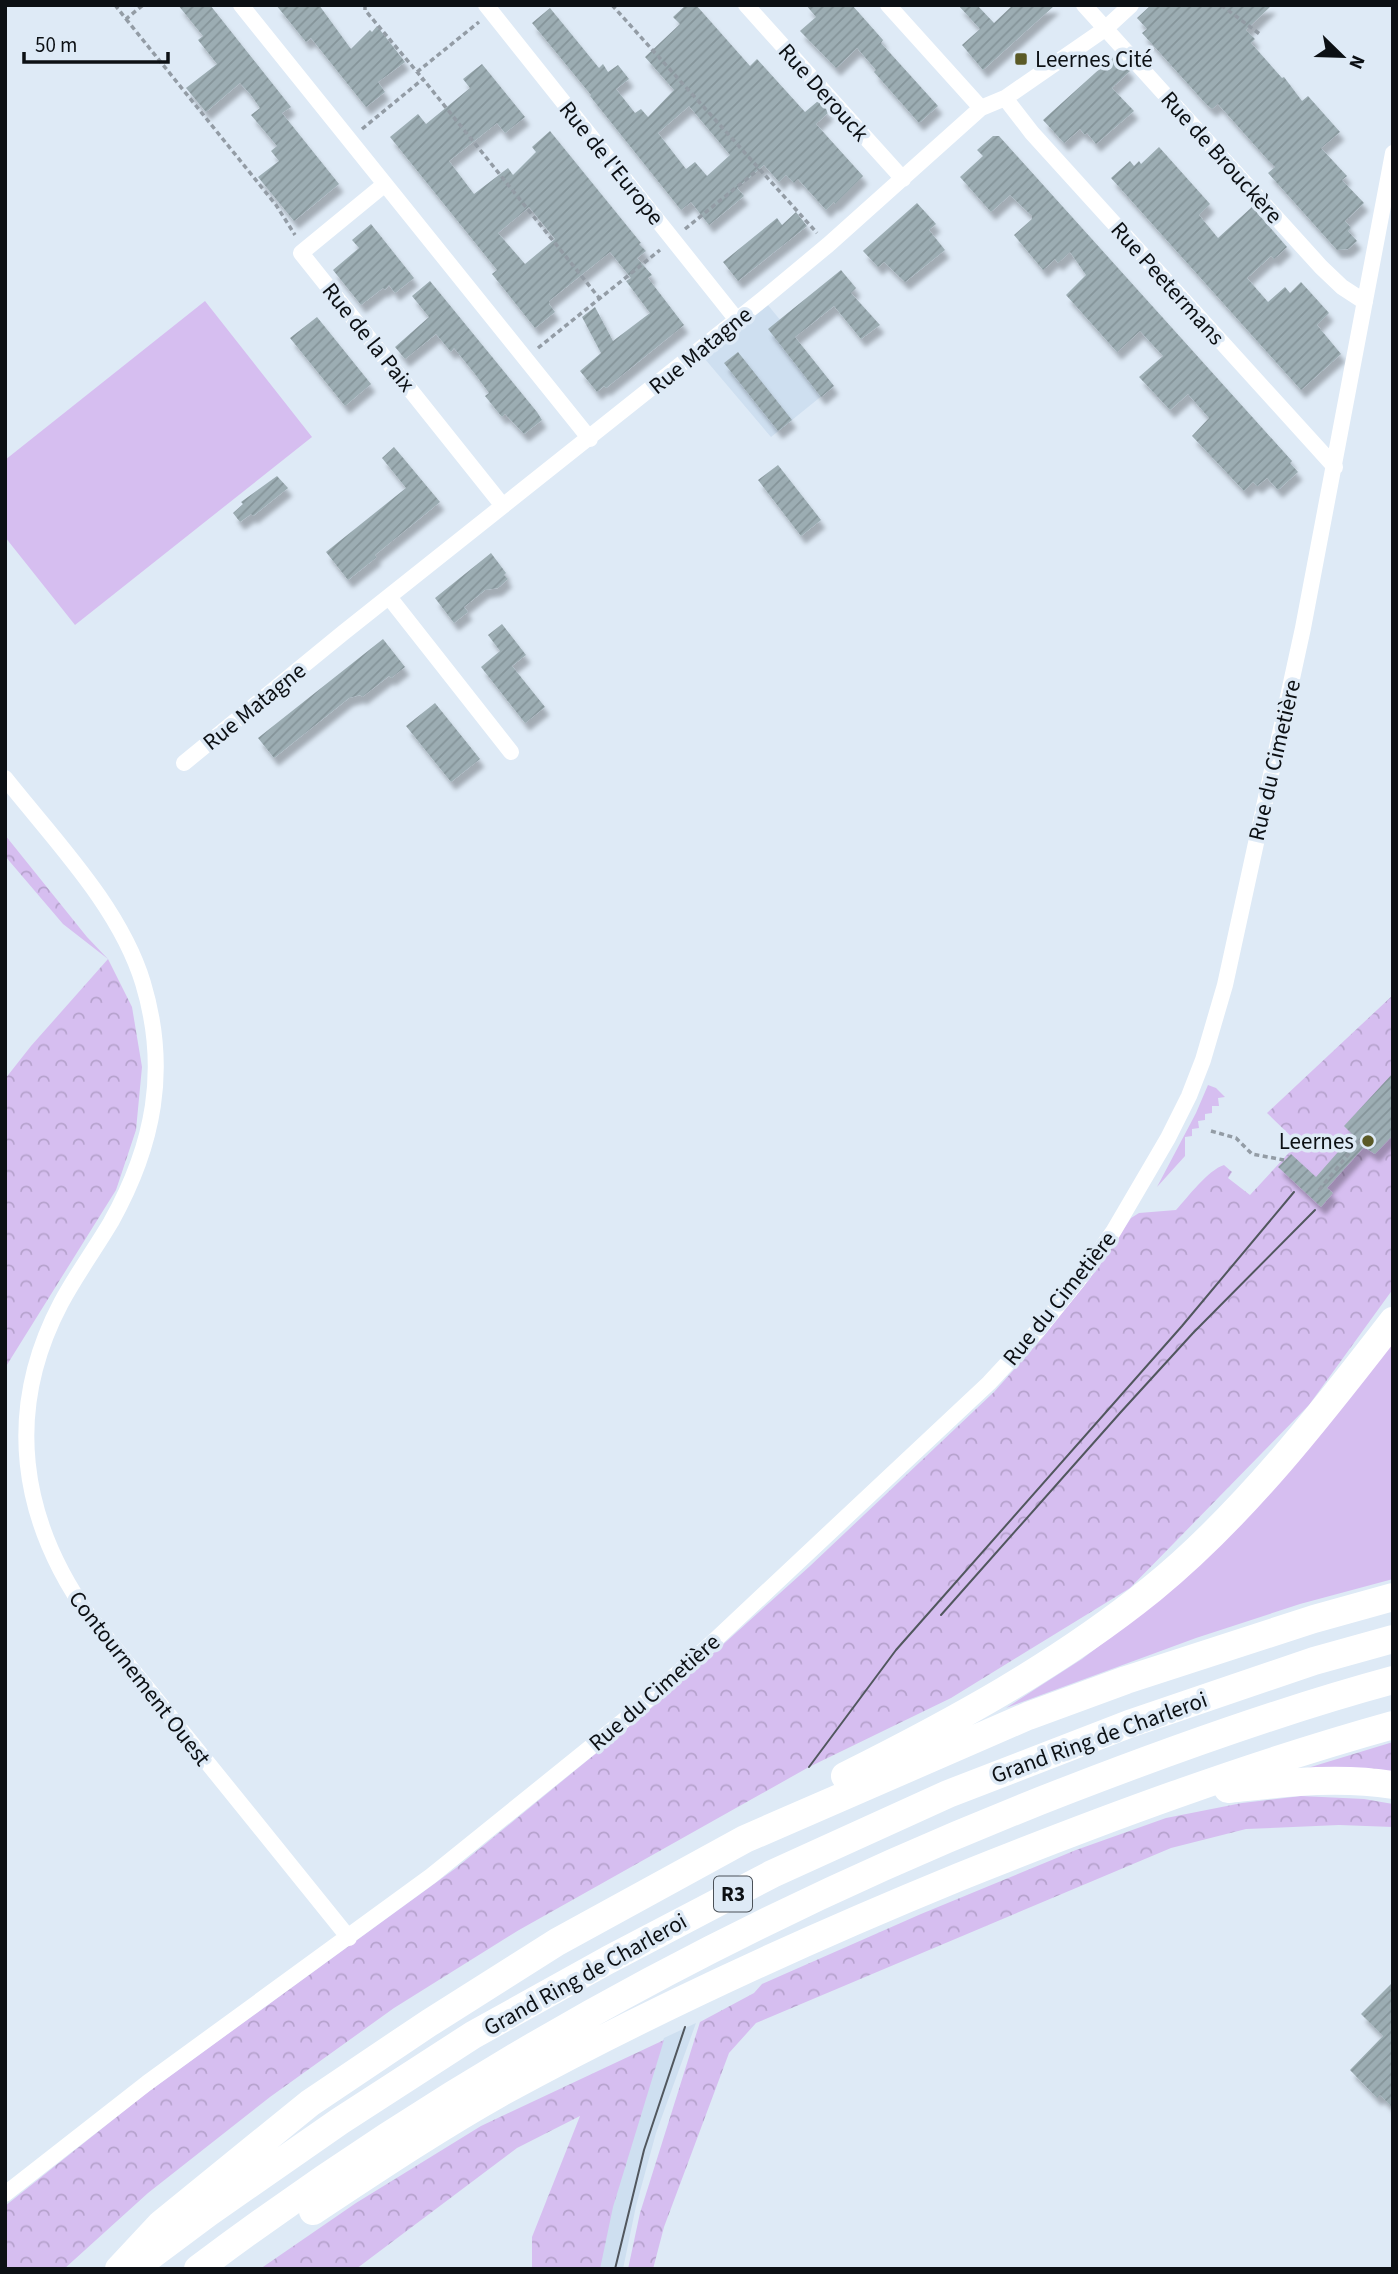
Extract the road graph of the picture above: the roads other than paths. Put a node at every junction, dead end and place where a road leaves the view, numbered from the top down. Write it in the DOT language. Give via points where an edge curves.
graph roads {
  1 [pos="241,5"];
  2 [pos="746,5"];
  3 [pos="888,5"];
  4 [pos="1084,5"];
  5 [pos="1131,5"];
  6 [pos="489,8"];
  7 [pos="1105,29"];
  8 [pos="1005,98"];
  9 [pos="981,108"];
  10 [pos="1393,153"];
  11 [pos="903,179"];
  12 [pos="385,184"];
  13 [pos="1365,302"];
  14 [pos="737,320"];
  15 [pos="590,439"];
  16 [pos="1335,467"];
  17 [pos="503,506"];
  18 [pos="389,597"];
  19 [pos="511,751"];
  20 [pos="184,763"];
  21 [pos="5,778"];
  22 [pos="1393,1321"];
  23 [pos="1393,1598"];
  24 [pos="1393,1639"];
  25 [pos="1393,1680"];
  26 [pos="1393,1725"];
  27 [pos="1393,1785"];
  28 [pos="1180,1794"];
  29 [pos="745,1839"];
  30 [pos="349,1938"];
  31 [pos="5,2194"];
  32 [pos="230,2244"];
  33 [pos="119,2269"];
  34 [pos="133,2269"];
  35 [pos="198,2269"];
  1 -- 12 [label="street"];
  2 -- 11 [label="street, Rue Derouck"];
  3 -- 9 [label="street"];
  4 -- 7 [label="street, Rue de Brouckère"];
  5 -- 7 [label="street, Rue Matagne"];
  6 -- 14 [label="street, Rue de l'Europe"];
  7 -- 8 [label="street, Rue Matagne"];
  7 -- 13 [label="street, Rue de Brouckère" via="1321,267"];
  8 -- 9 [label="street, Rue Matagne"];
  8 -- 16 [label="street, Rue Peetermans"];
  9 -- 11 [label="street, Rue Matagne"];
  10 -- 13 [label="street, Rue du Cimetière"];
  11 -- 14 [label="street, Rue Matagne"];
  12 -- 15 [label="street"];
  12 -- 17 [label="street, Rue de la Paix" via="301,253"];
  13 -- 16 [label="street, Rue du Cimetière"];
  14 -- 15 [label="street, Rue Matagne"];
  15 -- 17 [label="street, Rue Matagne"];
  16 -- 30 [label="street, Rue du Cimetière" via="1214,1027 1189,1096 1112,1232 1039,1329 989,1383 745,1612 628,1717"];
  17 -- 18 [label="street, Rue Matagne"];
  18 -- 19 [label="street"];
  18 -- 20 [label="street, Rue Matagne"];
  21 -- 30 [label="street, Contournement Ouest" via="114,918 143,984 155,1057 155,1089 144,1149 131,1184 61,1304 33,1380 27,1455 38,1521 68,1588"];
  22 -- 29 [label="highway" via="1265,1478 1153,1588 995,1698 789,1804"];
  23 -- 29 [label="highway" via="1302,1623 1028,1716"];
  24 -- 34 [label="highway, Grand Ring de Charleroi / R3" via="1129,1724 948,1794 772,1874 473,2035 340,2121"];
  25 -- 32 [label="highway, Grand Ring de Charleroi / R3" via="1332,1696 1137,1763 969,1829 795,1908 628,1992 493,2069"];
  26 -- 28 [label="highway"];
  27 -- 28 [label="highway" via="1360,1780 1296,1781"];
  28 -- 32 [label="highway" via="879,1910 722,1982 499,2094 285,2229"];
  29 -- 33 [label="highway" via="557,1942 310,2103 160,2224"];
  30 -- 31 [label="street, Rue du Cimetière" via="147,2083"];
  32 -- 35 [label="highway, Grand Ring de Charleroi / R3"];
}
